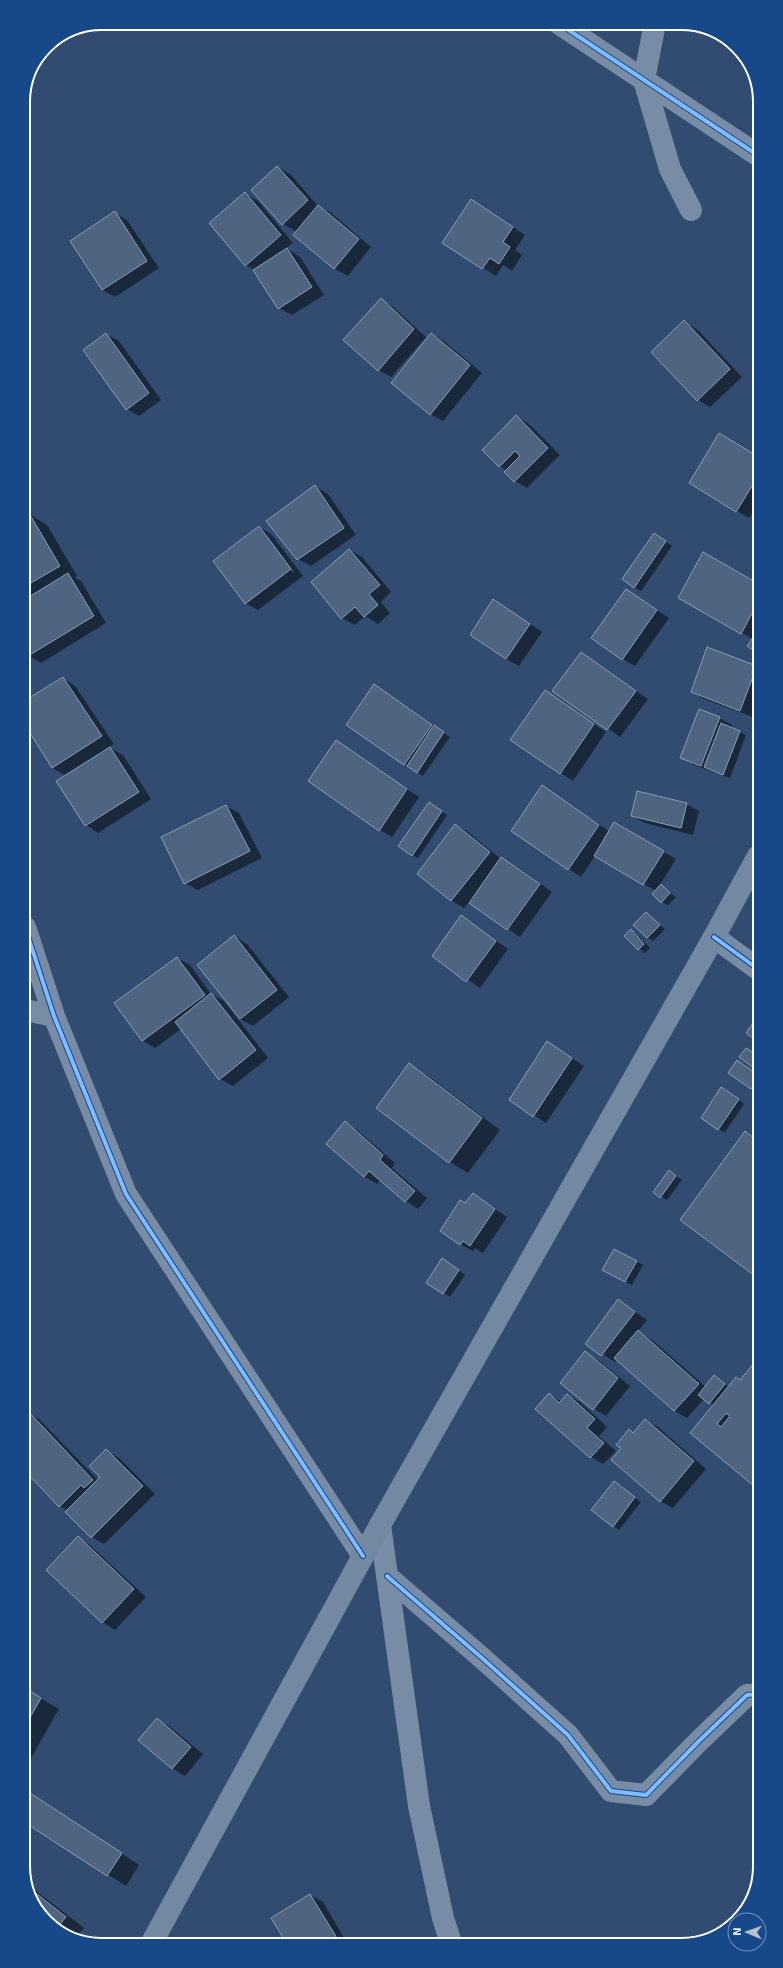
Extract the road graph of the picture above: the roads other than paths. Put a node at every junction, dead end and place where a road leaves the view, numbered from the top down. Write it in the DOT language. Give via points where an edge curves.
graph roads {
  1 [pos="569,30"];
  2 [pos="654,30"];
  3 [pos="644,80"];
  4 [pos="753,152"];
  5 [pos="691,210"];
  6 [pos="753,865"];
  7 [pos="714,937"];
  8 [pos="30,942"];
  9 [pos="753,965"];
  10 [pos="30,1011"];
  11 [pos="54,1016"];
  12 [pos="380,1525"];
  13 [pos="363,1556"];
  14 [pos="387,1576"];
  15 [pos="753,1695"];
  16 [pos="154,1938"];
  17 [pos="450,1938"];
  1 -- 3 [label="street"];
  2 -- 3 [label="street"];
  3 -- 4 [label="street"];
  3 -- 5 [label="street" via="670,169"];
  6 -- 7 [label="main road"];
  7 -- 9 [label="street"];
  7 -- 12 [label="main road"];
  8 -- 11 [label="street"];
  10 -- 11 [label="street"];
  11 -- 13 [label="street" via="126,1194"];
  12 -- 13 [label="main road"];
  12 -- 14 [label="street"];
  13 -- 16 [label="main road"];
  14 -- 15 [label="street" via="568,1735 611,1791 646,1794 748,1695"];
  14 -- 17 [label="street" via="420,1806 442,1918"];
}
